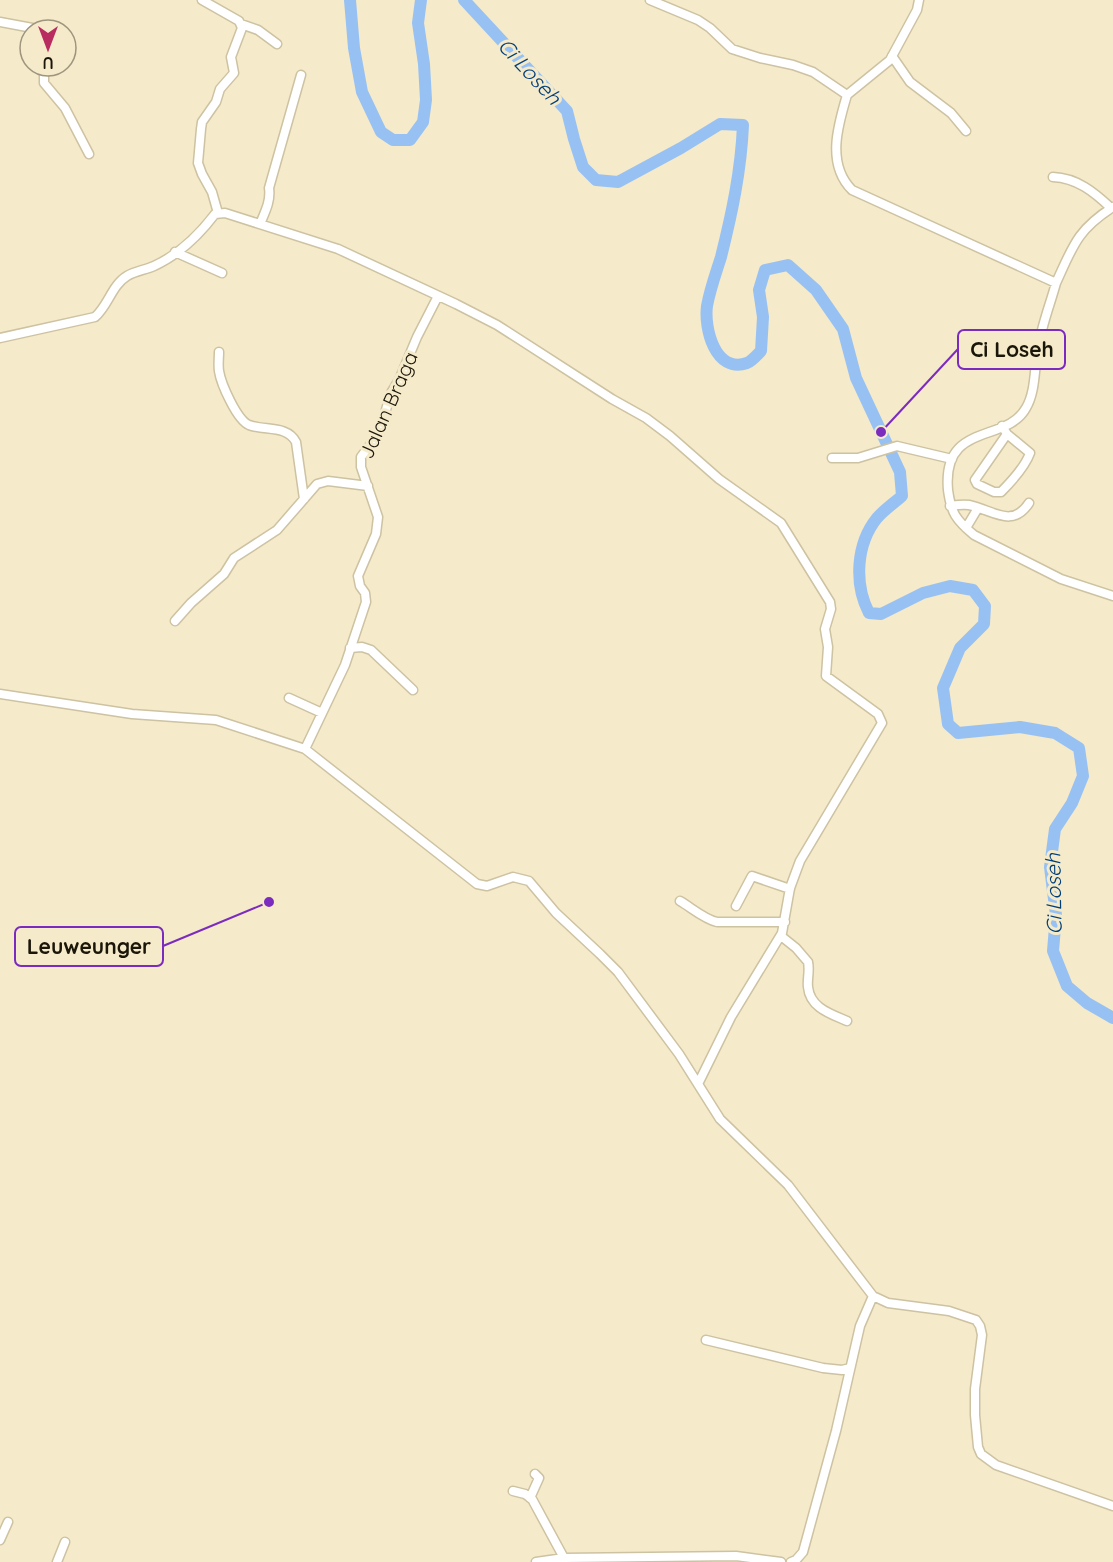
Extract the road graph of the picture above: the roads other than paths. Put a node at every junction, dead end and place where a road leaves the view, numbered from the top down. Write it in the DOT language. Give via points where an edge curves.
graph roads {
  1 [pos="202,0"];
  2 [pos="651,0"];
  3 [pos="919,0"];
  4 [pos="0,22"];
  5 [pos="241,24"];
  6 [pos="18,25"];
  7 [pos="277,44"];
  8 [pos="892,56"];
  9 [pos="301,75"];
  10 [pos="44,78"];
  11 [pos="847,95"];
  12 [pos="966,131"];
  13 [pos="88,154"];
  14 [pos="1053,177"];
  15 [pos="1112,207"];
  16 [pos="218,213"];
  17 [pos="260,224"];
  18 [pos="175,252"];
  19 [pos="222,273"];
  20 [pos="1056,283"];
  21 [pos="438,296"];
  22 [pos="0,338"];
  23 [pos="219,352"];
  24 [pos="1002,426"];
  25 [pos="1007,434"];
  26 [pos="832,458"];
  27 [pos="952,459"];
  28 [pos="368,486"];
  29 [pos="304,499"];
  30 [pos="1029,503"];
  31 [pos="950,506"];
  32 [pos="978,507"];
  33 [pos="966,528"];
  34 [pos="1113,596"];
  35 [pos="175,621"];
  36 [pos="350,648"];
  37 [pos="413,690"];
  38 [pos="0,694"];
  39 [pos="289,698"];
  40 [pos="322,713"];
  41 [pos="305,749"];
  42 [pos="790,890"];
  43 [pos="680,901"];
  44 [pos="736,906"];
  45 [pos="783,930"];
  46 [pos="847,1021"];
  47 [pos="698,1084"];
  48 [pos="873,1296"];
  49 [pos="706,1340"];
  50 [pos="850,1368"];
  51 [pos="535,1474"];
  52 [pos="513,1491"];
  53 [pos="531,1498"];
  54 [pos="1113,1506"];
  55 [pos="8,1522"];
  56 [pos="0,1540"];
  57 [pos="65,1542"];
  58 [pos="564,1558"];
  59 [pos="57,1562"];
  60 [pos="536,1562"];
  61 [pos="781,1562"];
  62 [pos="791,1562"];
  1 -- 5 [label="street"];
  2 -- 11 [label="street" via="698,20 732,49 813,72"];
  3 -- 8 [label="street"];
  4 -- 6 [label="street"];
  5 -- 7 [label="street" via="258,30"];
  5 -- 16 [label="street" via="231,57 234,74 220,89 201,129 198,163"];
  8 -- 11 [label="street"];
  8 -- 12 [label="street" via="910,82 951,113"];
  9 -- 17 [label="street"];
  10 -- 13 [label="street" via="65,108"];
  11 -- 20 [label="street" via="838,124 836,153 852,190"];
  14 -- 15 [label="street" via="1082,185"];
  15 -- 20 [label="street" via="1082,230"];
  16 -- 17 [label="street"];
  16 -- 18 [label="street"];
  17 -- 21 [label="street" via="338,249"];
  18 -- 19 [label="street"];
  18 -- 22 [label="street" via="153,267 121,280 95,317"];
  20 -- 24 [label="street" via="1026,408"];
  21 -- 28 [label="street, Jalan Braga" via="391,393 379,433 361,457"];
  21 -- 42 [label="street" via="497,325 670,436 719,479 781,523 827,597 831,609 825,629 826,676 878,714 882,723 800,861"];
  23 -- 29 [label="street" via="219,373 244,421 283,431 296,442"];
  24 -- 25 [label="street"];
  24 -- 27 [label="street" via="973,438 958,448"];
  25 -- 25 [label="street" via="1029,456 1001,492 994,492 975,480"];
  26 -- 27 [label="street" via="858,458 891,448 910,448"];
  27 -- 31 [label="street" via="948,480"];
  28 -- 29 [label="street" via="322,482"];
  28 -- 36 [label="street, Jalan Braga" via="376,506 377,526 358,576 366,602"];
  29 -- 35 [label="street" via="277,530 234,558 224,574"];
  30 -- 32 [label="street" via="1019,515 1008,518"];
  31 -- 32 [label="street"];
  31 -- 33 [label="street"];
  32 -- 33 [label="street"];
  33 -- 34 [label="street" via="1061,579"];
  36 -- 37 [label="street" via="370,650"];
  36 -- 40 [label="street, Jalan Braga"];
  38 -- 41 [label="street" via="132,714 216,720"];
  39 -- 40 [label="street"];
  40 -- 41 [label="street, Jalan Braga"];
  41 -- 47 [label="street" via="477,884 487,886 513,877 529,881 556,913 618,972"];
  42 -- 44 [label="street" via="752,876"];
  42 -- 45 [label="street"];
  43 -- 45 [label="street" via="711,921"];
  45 -- 46 [label="street" via="808,962 812,1001"];
  45 -- 47 [label="street" via="731,1017"];
  47 -- 48 [label="street" via="720,1119 788,1185"];
  48 -- 50 [label="street" via="860,1326"];
  48 -- 54 [label="street" via="888,1303 949,1311 976,1320 982,1335 975,1389 981,1454 996,1465"];
  49 -- 50 [label="street" via="823,1368"];
  50 -- 62 [label="street" via="802,1552"];
  51 -- 53 [label="street" via="539,1478"];
  52 -- 53 [label="street"];
  53 -- 58 [label="street"];
  55 -- 56 [label="street"];
  57 -- 59 [label="street"];
  58 -- 60 [label="street"];
  58 -- 61 [label="street" via="736,1556"];
}
